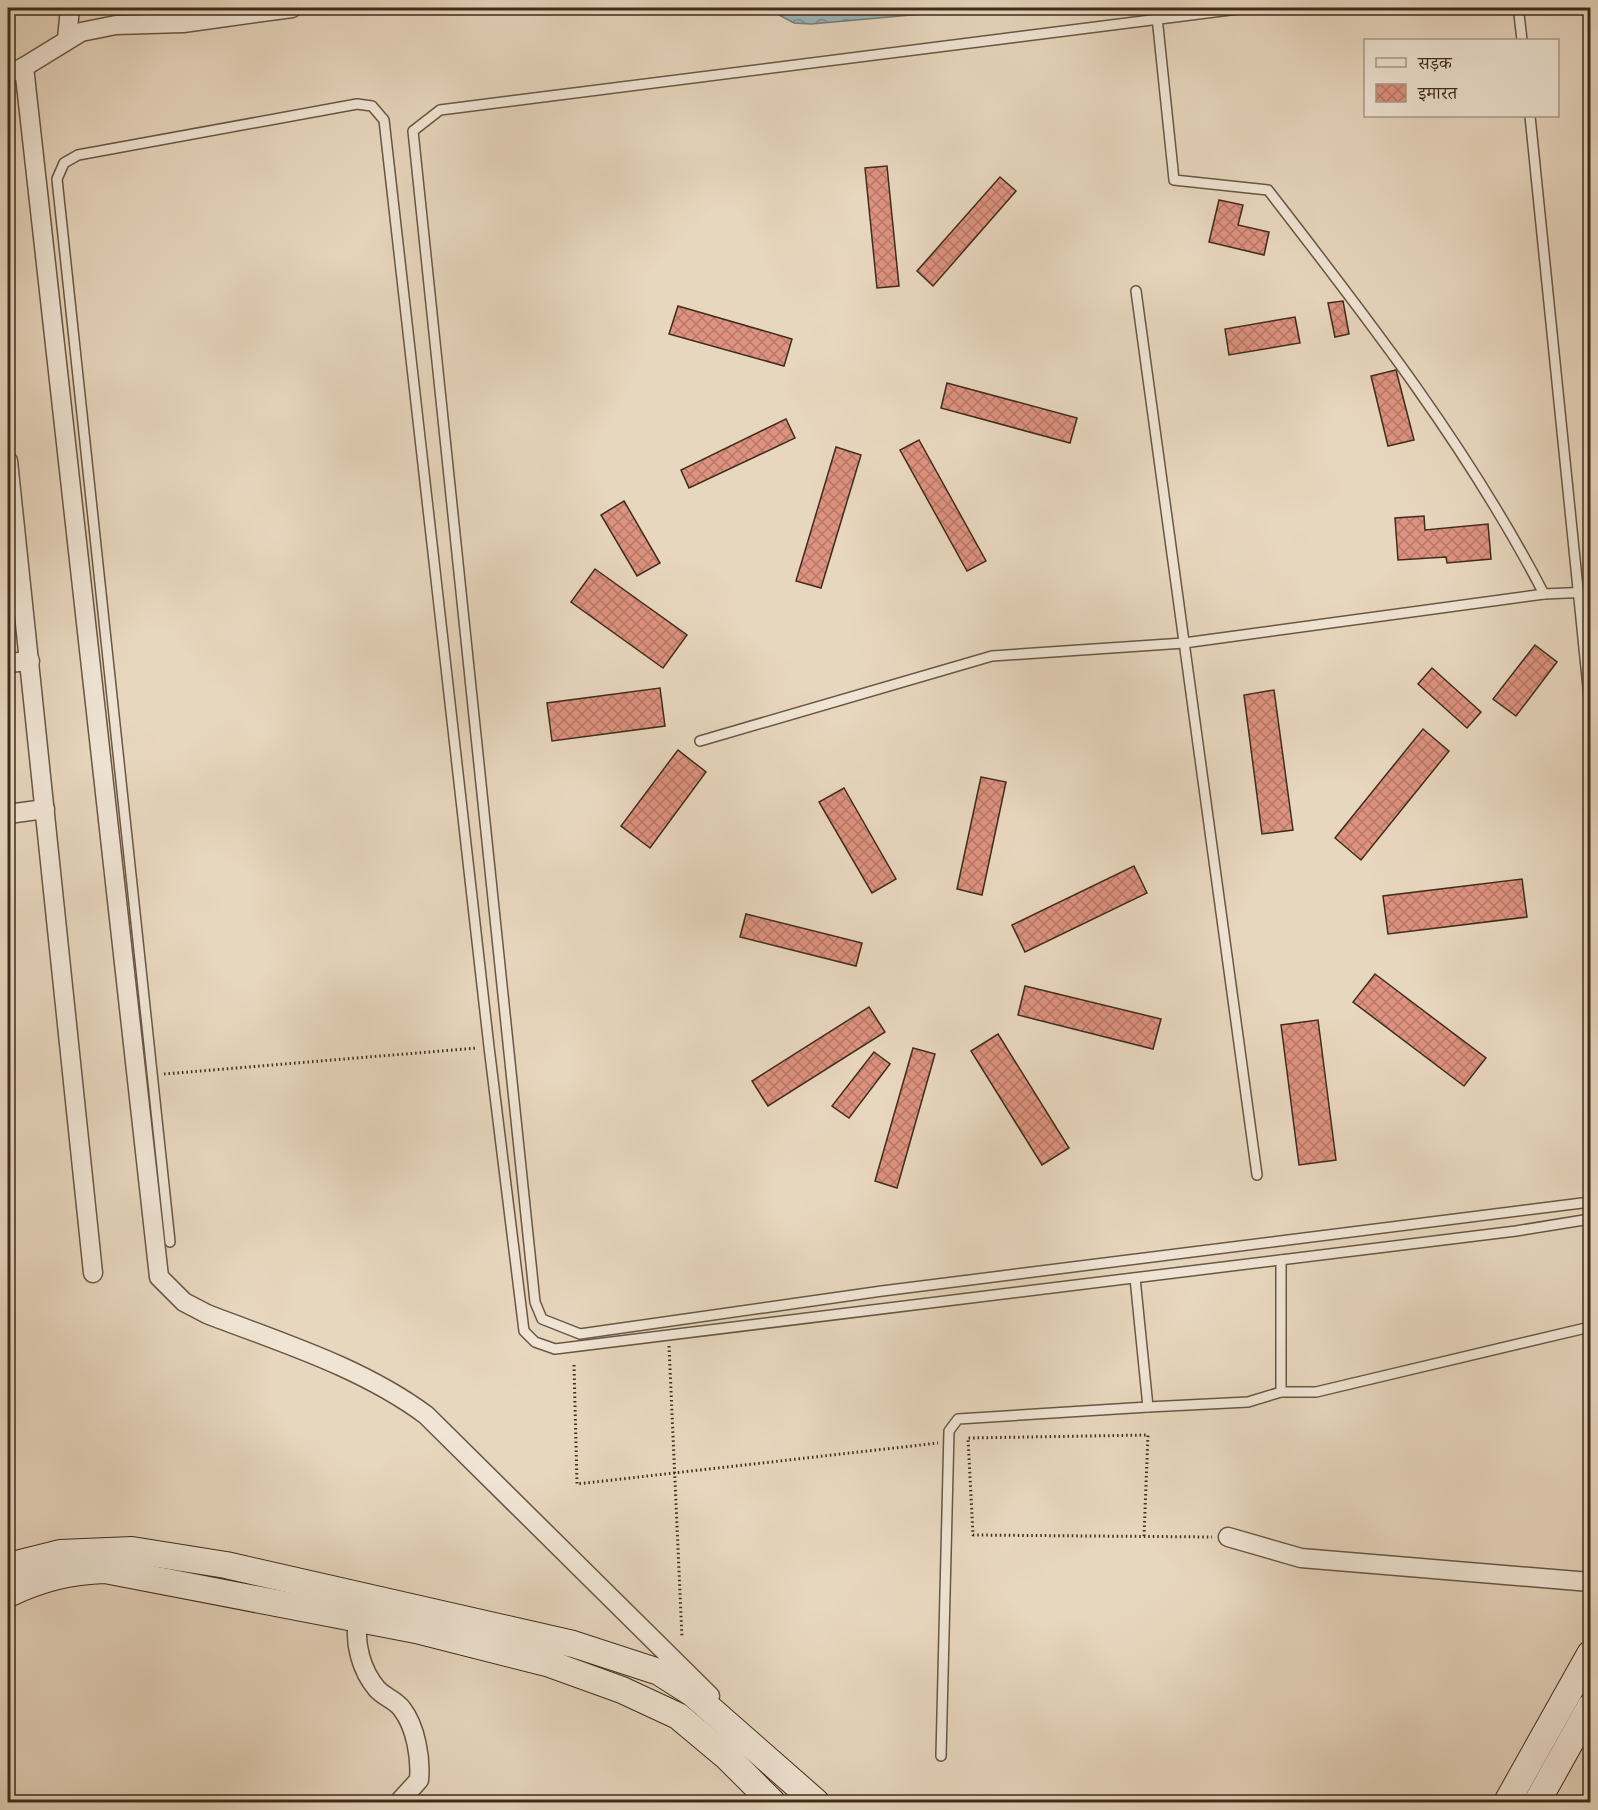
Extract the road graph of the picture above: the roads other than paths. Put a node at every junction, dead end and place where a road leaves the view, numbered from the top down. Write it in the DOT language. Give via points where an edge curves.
graph roads {
  1 [pos="70,8"];
  2 [pos="292,8"];
  3 [pos="1246,8"];
  4 [pos="1516,8"];
  5 [pos="1157,17"];
  6 [pos="67,39"];
  7 [pos="1522,39"];
  8 [pos="16,70"];
  9 [pos="1530,117"];
  10 [pos="1136,291"];
  11 [pos="8,461"];
  12 [pos="1590,592"];
  13 [pos="1578,593"];
  14 [pos="1544,594"];
  15 [pos="1185,643"];
  16 [pos="30,661"];
  17 [pos="8,663"];
  18 [pos="1590,707"];
  19 [pos="700,741"];
  20 [pos="45,809"];
  21 [pos="8,814"];
  22 [pos="1257,1175"];
  23 [pos="1590,1202"];
  24 [pos="1590,1219"];
  25 [pos="170,1242"];
  26 [pos="1281,1260"];
  27 [pos="93,1273"];
  28 [pos="1136,1278"];
  29 [pos="1590,1327"];
  30 [pos="1281,1392"];
  31 [pos="1148,1407"];
  32 [pos="1228,1537"];
  33 [pos="10,1565"];
  34 [pos="1590,1582"];
  35 [pos="17,1590"];
  36 [pos="358,1620"];
  37 [pos="1590,1654"];
  38 [pos="1590,1707"];
  39 [pos="940,1756"];
  40 [pos="399,1803"];
  41 [pos="772,1803"];
  42 [pos="816,1803"];
  43 [pos="830,1803"];
  44 [pos="1507,1803"];
  45 [pos="1537,1803"];
  1 -- 6 [label="street"];
  2 -- 6 [label="street" via="183,23 116,25"];
  3 -- 5 [label="lane"];
  4 -- 7 [label="lane"];
  5 -- 14 [label="lane" via="1174,180 1268,190 1369,319 1414,384 1517,543"];
  5 -- 23 [label="lane" via="440,110 413,131 535,1302 542,1319 580,1334 882,1291"];
  6 -- 8 [label="street"];
  8 -- 43 [label="street" via="159,1277 184,1302 207,1314 358,1373 426,1415 726,1711"];
  9 -- 13 [label="lane"];
  10 -- 15 [label="lane"];
  11 -- 16 [label="street"];
  12 -- 13 [label="lane"];
  13 -- 14 [label="lane"];
  13 -- 18 [label="lane"];
  14 -- 15 [label="lane"];
  15 -- 19 [label="lane" via="992,656"];
  15 -- 22 [label="lane"];
  16 -- 17 [label="street"];
  16 -- 20 [label="street"];
  20 -- 21 [label="street"];
  20 -- 27 [label="street"];
  24 -- 26 [label="lane"];
  25 -- 28 [label="lane" via="57,179 64,164 78,155 357,104 372,106 384,120 524,1331 535,1342 555,1350"];
  26 -- 28 [label="lane"];
  26 -- 30 [label="lane"];
  28 -- 31 [label="lane"];
  29 -- 30 [label="lane" via="1316,1392"];
  30 -- 31 [label="lane" via="1248,1402"];
  31 -- 39 [label="lane" via="958,1419 949,1431"];
  32 -- 34 [label="street" via="1302,1558"];
  33 -- 42 [label="street" via="77,1551 132,1550 226,1565 573,1644 659,1672 692,1693"];
  35 -- 36 [label="street" via="74,1571 105,1570"];
  36 -- 40 [label="street" via="356,1643 369,1674 377,1689 404,1710 416,1745 419,1780"];
  36 -- 41 [label="street" via="416,1630 550,1664 622,1690 678,1716 727,1757"];
  37 -- 44 [label="street"];
  38 -- 45 [label="street"];
}
